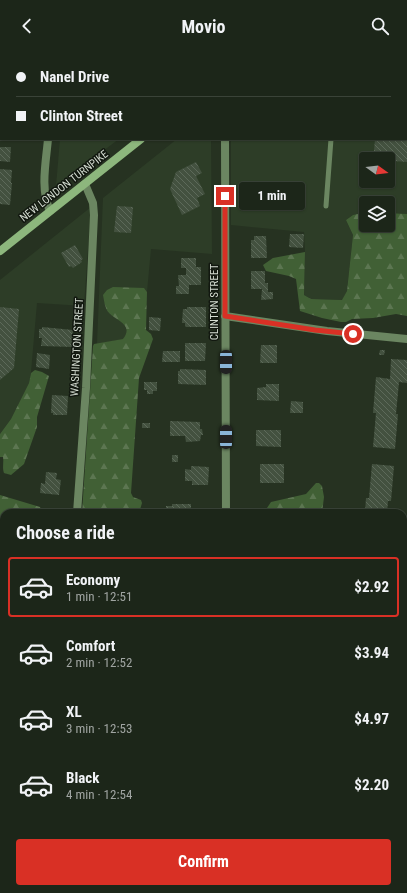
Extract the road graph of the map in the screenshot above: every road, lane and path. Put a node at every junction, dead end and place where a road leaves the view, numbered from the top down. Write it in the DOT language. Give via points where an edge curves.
graph roads {
  1 [pos="48,140"];
  2 [pos="140,140"];
  3 [pos="225,140"];
  4 [pos="332,140"];
  5 [pos="84,184"];
  6 [pos="326,206"];
  7 [pos="50,211"];
  8 [pos="0,250"];
  9 [pos="225,316"];
  10 [pos="407,338"];
  11 [pos="77,509"];
  12 [pos="226,509"];
  1 -- 7 [label="street" via="45,187"];
  2 -- 5 [label="main road, NEW LONDON TURNPIKE"];
  3 -- 9 [label="street, CLINTON STREET"];
  4 -- 6 [label="lane"];
  5 -- 7 [label="main road, NEW LONDON TURNPIKE"];
  5 -- 11 [label="street, WASHINGTON STREET" via="94,204 94,215 86,396"];
  7 -- 8 [label="main road, NEW LONDON TURNPIKE"];
  9 -- 10 [label="street" via="315,330"];
  9 -- 12 [label="street, CLINTON STREET"];
}
